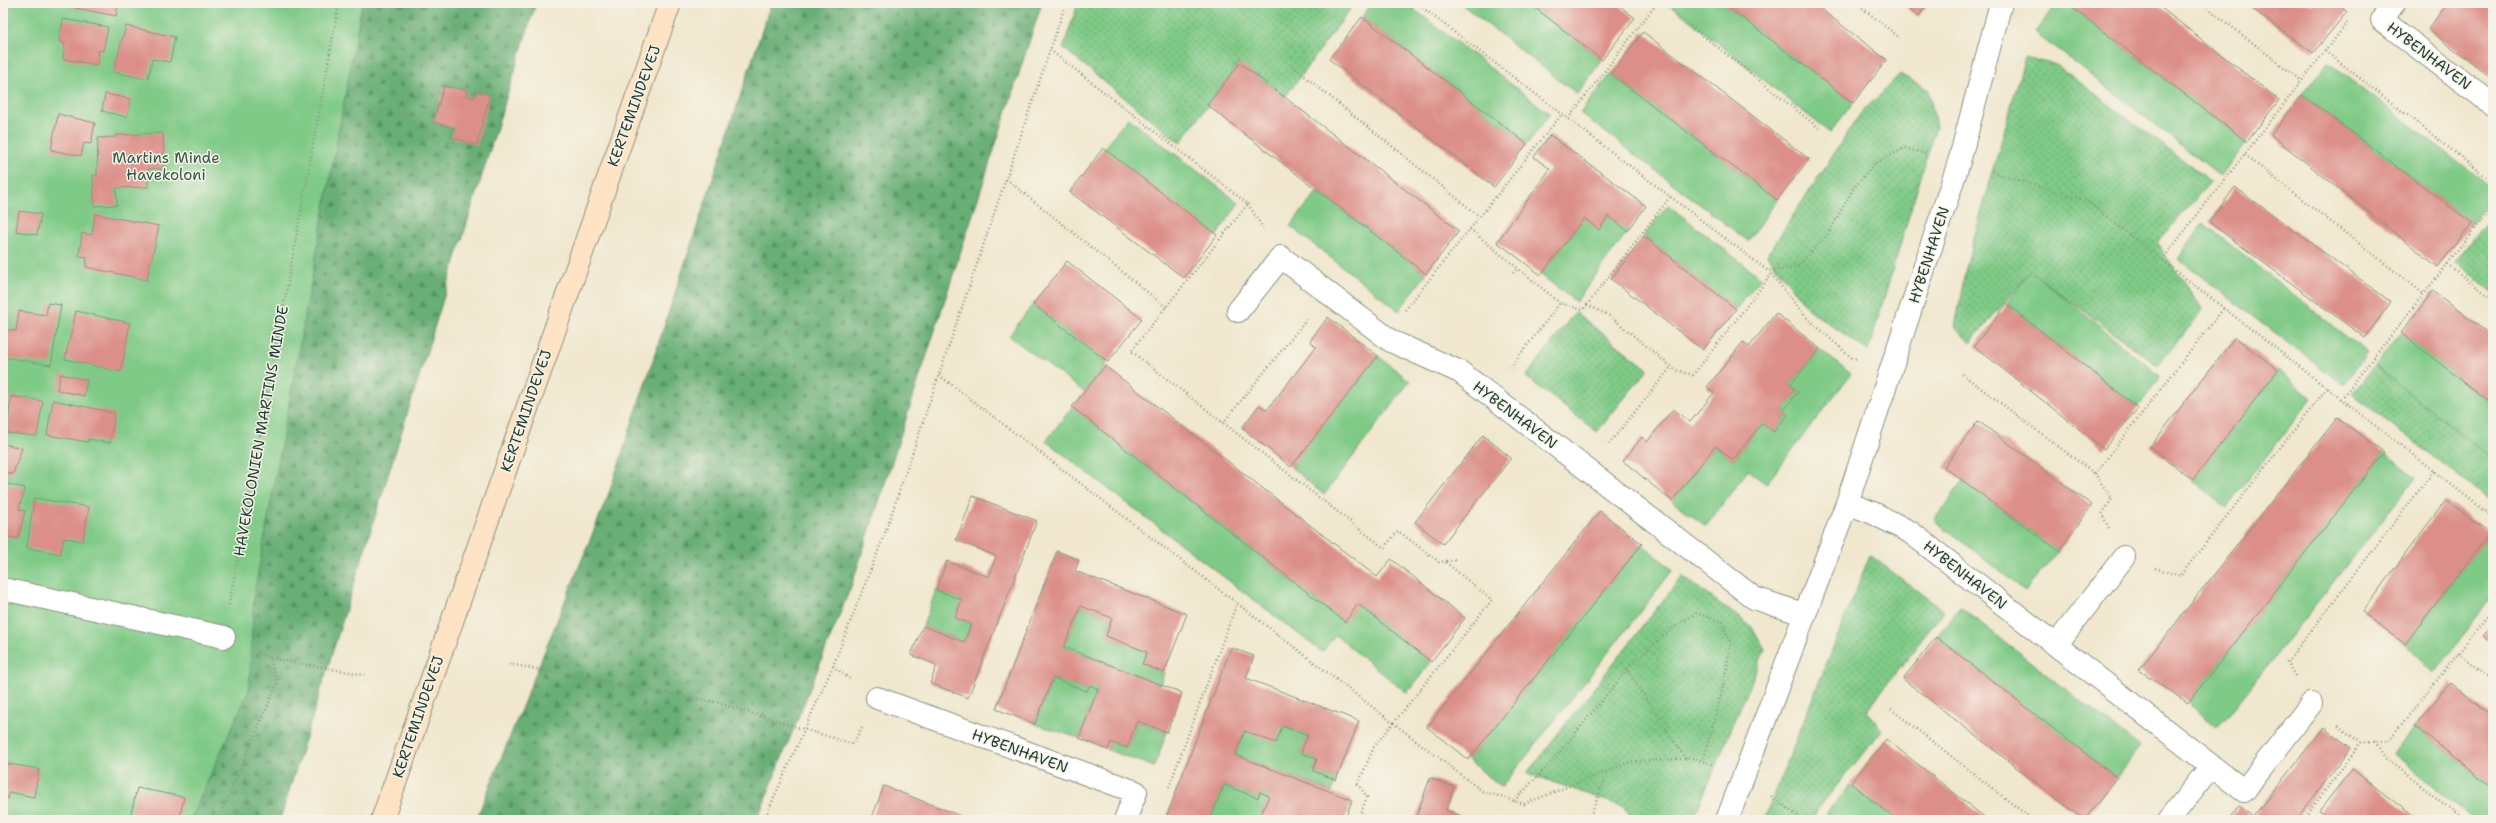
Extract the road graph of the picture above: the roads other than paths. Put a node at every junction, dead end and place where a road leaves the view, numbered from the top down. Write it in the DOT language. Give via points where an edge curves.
graph roads {
  1 [pos="670,3"];
  2 [pos="2001,3"];
  3 [pos="2394,3"];
  4 [pos="2493,105"];
  5 [pos="1238,311"];
  6 [pos="1847,503"];
  7 [pos="2124,557"];
  8 [pos="3,589"];
  9 [pos="1804,614"];
  10 [pos="224,637"];
  11 [pos="2056,645"];
  12 [pos="877,698"];
  13 [pos="2311,704"];
  14 [pos="2211,766"];
  15 [pos="382,820"];
  16 [pos="1125,820"];
  17 [pos="1727,820"];
  18 [pos="2169,820"];
  1 -- 15 [label="main road, KERTEMINDEVEJ"];
  2 -- 6 [label="street, HYBENHAVEN" via="1959,162"];
  3 -- 4 [label="street, HYBENHAVEN" via="2382,20"];
  5 -- 9 [label="street, HYBENHAVEN" via="1281,257 1391,341 1460,372 1754,598"];
  6 -- 9 [label="street, HYBENHAVEN"];
  6 -- 11 [label="street, HYBENHAVEN" via="1910,532"];
  7 -- 11 [label="street"];
  8 -- 10 [label="street"];
  9 -- 17 [label="street, HYBENHAVEN"];
  11 -- 14 [label="street, HYBENHAVEN"];
  12 -- 16 [label="street, HYBENHAVEN" via="1136,792"];
  13 -- 14 [label="street, HYBENHAVEN" via="2244,791"];
  14 -- 18 [label="street"];
}
